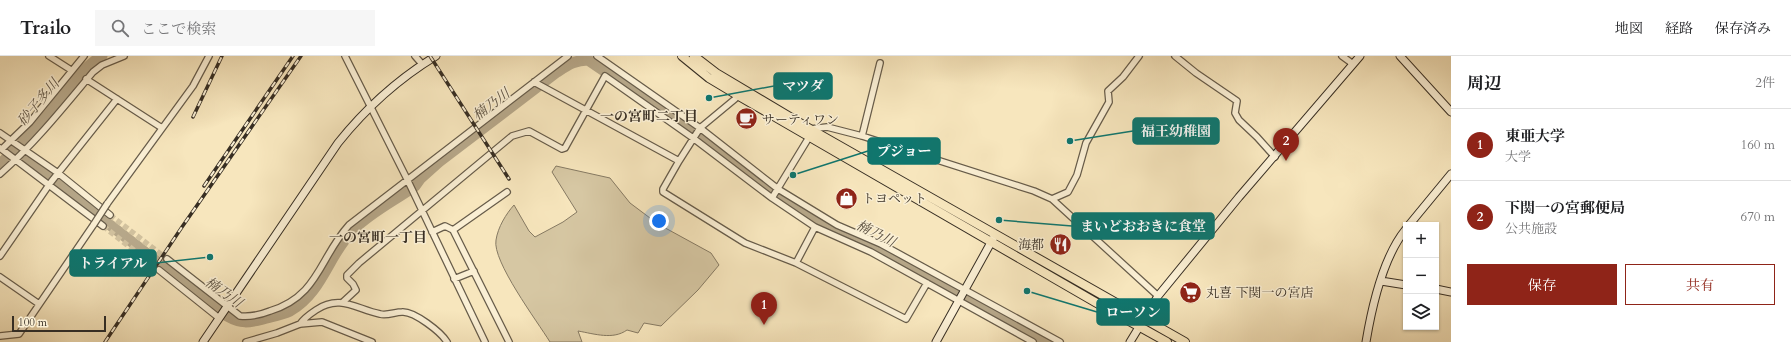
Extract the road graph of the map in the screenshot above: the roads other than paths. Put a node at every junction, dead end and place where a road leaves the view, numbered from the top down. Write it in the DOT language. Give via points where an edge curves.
graph roads {
  1 [pos="49,56"];
  2 [pos="84,56"];
  3 [pos="124,56"];
  4 [pos="209,56"];
  5 [pos="345,56"];
  6 [pos="415,56"];
  7 [pos="436,56"];
  8 [pos="597,56"];
  9 [pos="682,56"];
  10 [pos="694,56"];
  11 [pos="1139,56"];
  12 [pos="1176,56"];
  13 [pos="1342,56"];
  14 [pos="1360,56"];
  15 [pos="1400,56"];
  16 [pos="565,57"];
  17 [pos="880,63"];
  18 [pos="422,64"];
  19 [pos="1353,64"];
  20 [pos="71,70"];
  21 [pos="86,80"];
  22 [pos="534,82"];
  23 [pos="742,93"];
  24 [pos="117,99"];
  25 [pos="370,106"];
  26 [pos="585,111"];
  27 [pos="1451,112"];
  28 [pos="162,128"];
  29 [pos="700,128"];
  30 [pos="810,132"];
  31 [pos="0,133"];
  32 [pos="862,136"];
  33 [pos="693,138"];
  34 [pos="12,141"];
  35 [pos="2,149"];
  36 [pos="24,151"];
  37 [pos="1275,157"];
  38 [pos="17,159"];
  39 [pos="679,161"];
  40 [pos="0,174"];
  41 [pos="1451,174"];
  42 [pos="57,175"];
  43 [pos="407,179"];
  44 [pos="50,184"];
  45 [pos="778,189"];
  46 [pos="507,192"];
  47 [pos="772,198"];
  48 [pos="1052,199"];
  49 [pos="422,211"];
  50 [pos="110,215"];
  51 [pos="1411,222"];
  52 [pos="103,226"];
  53 [pos="816,227"];
  54 [pos="453,230"];
  55 [pos="432,232"];
  56 [pos="1403,234"];
  57 [pos="994,239"];
  58 [pos="0,256"];
  59 [pos="167,259"];
  60 [pos="796,263"];
  61 [pos="160,270"];
  62 [pos="474,271"];
  63 [pos="0,277"];
  64 [pos="454,279"];
  65 [pos="1381,281"];
  66 [pos="927,283"];
  67 [pos="1403,285"];
  68 [pos="1439,290"];
  69 [pos="965,291"];
  70 [pos="1451,292"];
  71 [pos="1158,296"];
  72 [pos="960,300"];
  73 [pos="343,302"];
  74 [pos="39,304"];
  75 [pos="227,307"];
  76 [pos="219,318"];
  77 [pos="1142,322"];
  78 [pos="300,324"];
  79 [pos="0,336"];
  80 [pos="203,342"];
  81 [pos="246,342"];
  82 [pos="372,342"];
  83 [pos="447,342"];
  84 [pos="485,342"];
  85 [pos="509,342"];
  86 [pos="936,342"];
  87 [pos="1033,342"];
  88 [pos="1060,342"];
  89 [pos="1130,342"];
  90 [pos="1167,342"];
  91 [pos="1185,342"];
  92 [pos="1366,342"];
  1 -- 20 [label="street"];
  2 -- 20 [label="street"];
  3 -- 21 [label="street" via="102,65"];
  4 -- 28 [label="street" via="193,86"];
  5 -- 25 [label="street"];
  6 -- 18 [label="street"];
  7 -- 18 [label="street"];
  8 -- 29 [label="street"];
  9 -- 23 [label="main road" via="709,78"];
  10 -- 23 [label="main road"];
  11 -- 48 [label="street" via="1108,91 1109,102 1086,143 1077,175 1068,192"];
  12 -- 37 [label="street" via="1237,101 1235,113 1239,120"];
  13 -- 19 [label="street"];
  14 -- 19 [label="street"];
  15 -- 27 [label="street"];
  16 -- 22 [label="street"];
  17 -- 32 [label="street"];
  18 -- 25 [label="street"];
  19 -- 37 [label="street"];
  20 -- 34 [label="street"];
  21 -- 24 [label="street"];
  21 -- 36 [label="street" via="48,127"];
  22 -- 26 [label="street"];
  22 -- 43 [label="street"];
  23 -- 29 [label="street"];
  23 -- 30 [label="main road"];
  24 -- 28 [label="street"];
  24 -- 42 [label="street"];
  25 -- 43 [label="street"];
  25 -- 75 [label="street" via="338,143"];
  26 -- 33 [label="street" via="605,76"];
  26 -- 39 [label="street"];
  26 -- 49 [label="street" via="565,148 562,149 529,131 512,136"];
  28 -- 74 [label="street, bridge"];
  29 -- 33 [label="street"];
  29 -- 45 [label="street"];
  30 -- 32 [label="street" via="827,127"];
  30 -- 45 [label="street"];
  30 -- 57 [label="main road"];
  31 -- 34 [label="street"];
  32 -- 48 [label="street"];
  33 -- 39 [label="street"];
  33 -- 47 [label="street"];
  34 -- 35 [label="street"];
  34 -- 36 [label="street"];
  35 -- 38 [label="street"];
  36 -- 38 [label="street"];
  36 -- 42 [label="street"];
  37 -- 71 [label="street"];
  38 -- 40 [label="street"];
  38 -- 44 [label="street"];
  39 -- 60 [label="street" via="663,192 746,243"];
  41 -- 51 [label="street"];
  42 -- 44 [label="street"];
  42 -- 50 [label="street"];
  43 -- 49 [label="street"];
  43 -- 75 [label="street" via="344,230 311,285 301,295 277,309 248,317 240,316"];
  44 -- 52 [label="street"];
  44 -- 58 [label="street"];
  45 -- 47 [label="street"];
  45 -- 69 [label="street" via="836,225 881,244"];
  46 -- 54 [label="street"];
  47 -- 53 [label="street"];
  48 -- 71 [label="street"];
  49 -- 55 [label="street"];
  49 -- 73 [label="street" via="347,275 356,290"];
  53 -- 60 [label="street"];
  53 -- 66 [label="street" via="871,252"];
  54 -- 55 [label="street" via="445,226"];
  54 -- 62 [label="street"];
  55 -- 64 [label="street"];
  56 -- 65 [label="street" via="1391,253"];
  57 -- 69 [label="street"];
  57 -- 77 [label="main road"];
  59 -- 75 [label="street"];
  60 -- 66 [label="street" via="906,319"];
  61 -- 76 [label="street"];
  62 -- 64 [label="street"];
  62 -- 85 [label="street"];
  63 -- 74 [label="street"];
  64 -- 84 [label="street"];
  65 -- 67 [label="street"];
  65 -- 92 [label="street"];
  66 -- 72 [label="street"];
  68 -- 70 [label="street"];
  69 -- 72 [label="street"];
  69 -- 88 [label="street"];
  71 -- 77 [label="street"];
  72 -- 86 [label="street"];
  72 -- 87 [label="street"];
  73 -- 78 [label="street" via="324,304"];
  73 -- 83 [label="street" via="382,315 404,312 421,319"];
  74 -- 79 [label="street" via="19,334"];
  75 -- 76 [label="street"];
  76 -- 80 [label="street"];
  77 -- 89 [label="street"];
  77 -- 90 [label="main road"];
  77 -- 91 [label="main road"];
  78 -- 81 [label="street"];
  78 -- 82 [label="street" via="322,322"];
}
